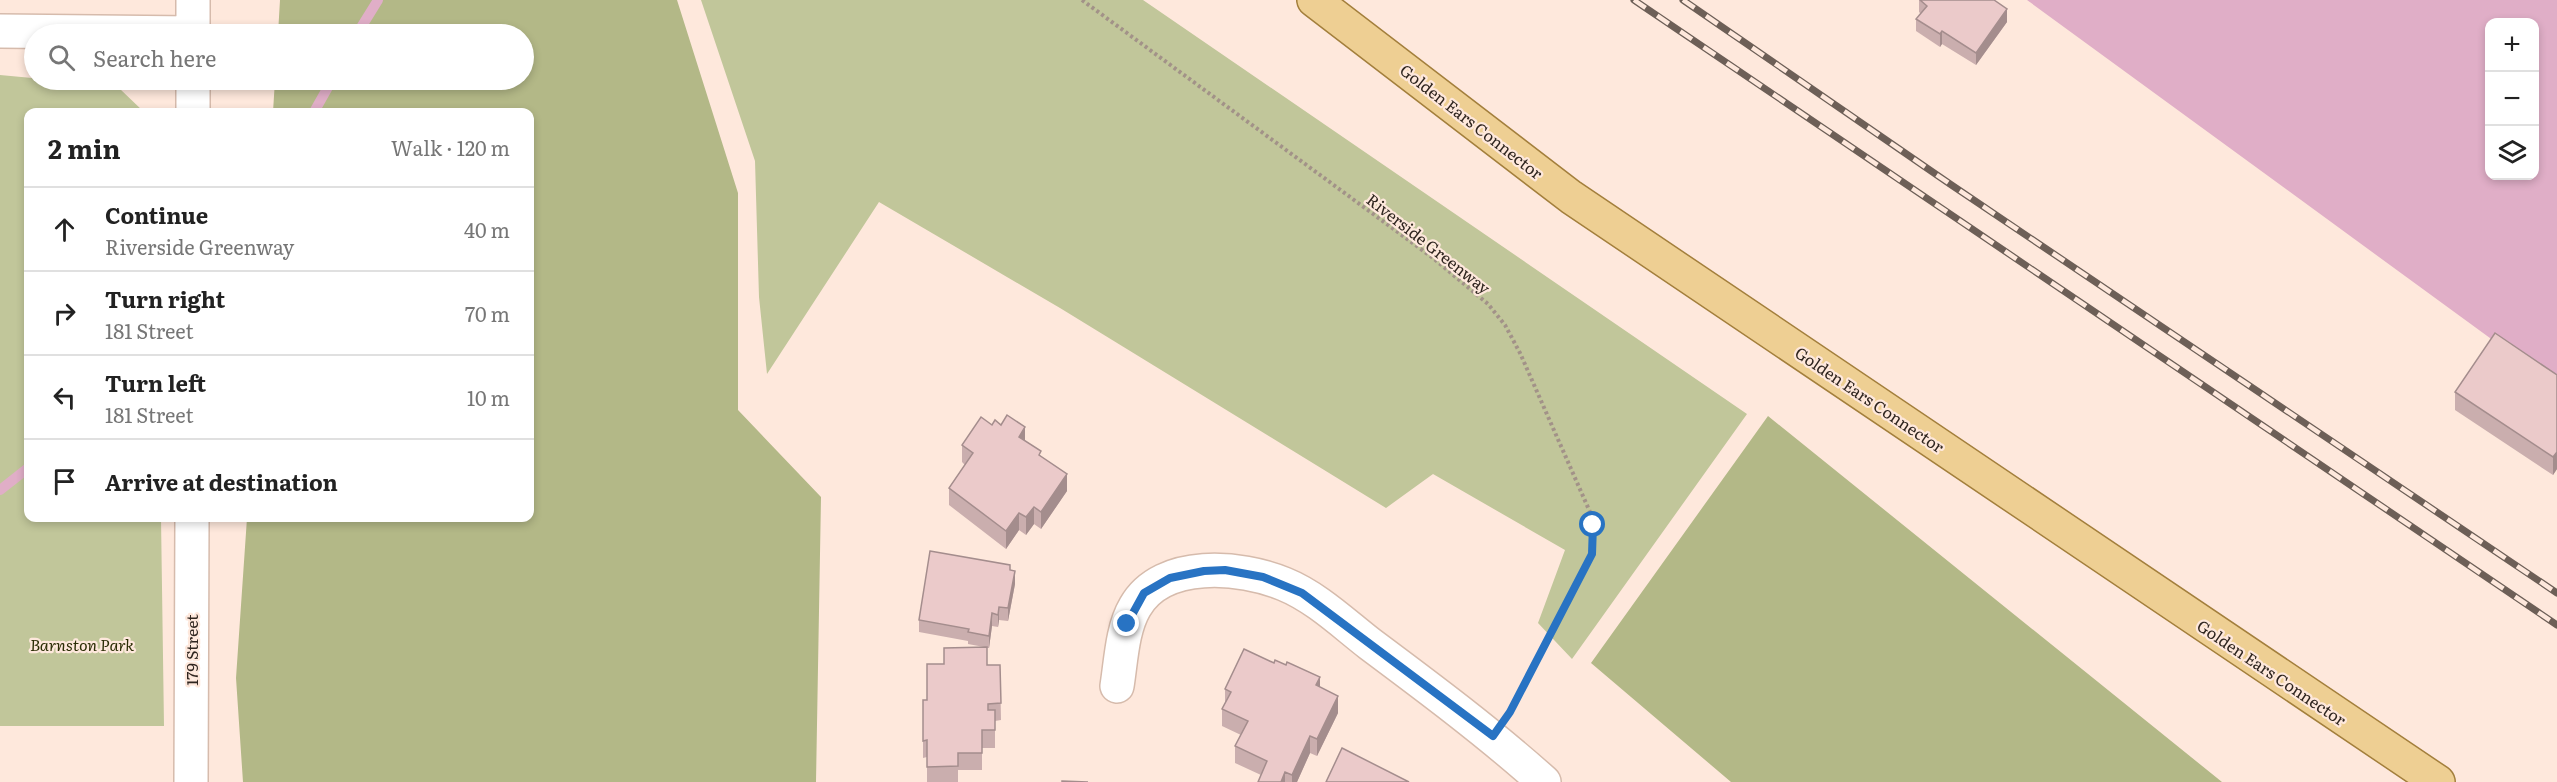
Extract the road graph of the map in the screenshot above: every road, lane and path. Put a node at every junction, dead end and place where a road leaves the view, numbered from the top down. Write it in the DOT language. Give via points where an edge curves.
graph roads {
  1 [pos="193,0"];
  2 [pos="1082,0"];
  3 [pos="1314,0"];
  4 [pos="193,24"];
  5 [pos="0,31"];
  6 [pos="24,31"];
  7 [pos="193,90"];
  8 [pos="193,108"];
  9 [pos="192,522"];
  10 [pos="1118,686"];
  11 [pos="1493,736"];
  12 [pos="191,782"];
  13 [pos="1544,782"];
  14 [pos="2438,782"];
  1 -- 4 [label="street"];
  2 -- 11 [label="path, Riverside Greenway" via="1433,258 1488,304 1505,325 1590,512 1593,539 1592,554 1510,712"];
  3 -- 14 [label="main road, Golden Ears Connector" via="1570,197"];
  5 -- 6 [label="street"];
  7 -- 8 [label="street"];
  9 -- 12 [label="street, 179 Street"];
  10 -- 11 [label="street" via="1127,624 1144,593 1170,578 1225,570 1263,577 1302,593"];
  11 -- 13 [label="street"];
}
